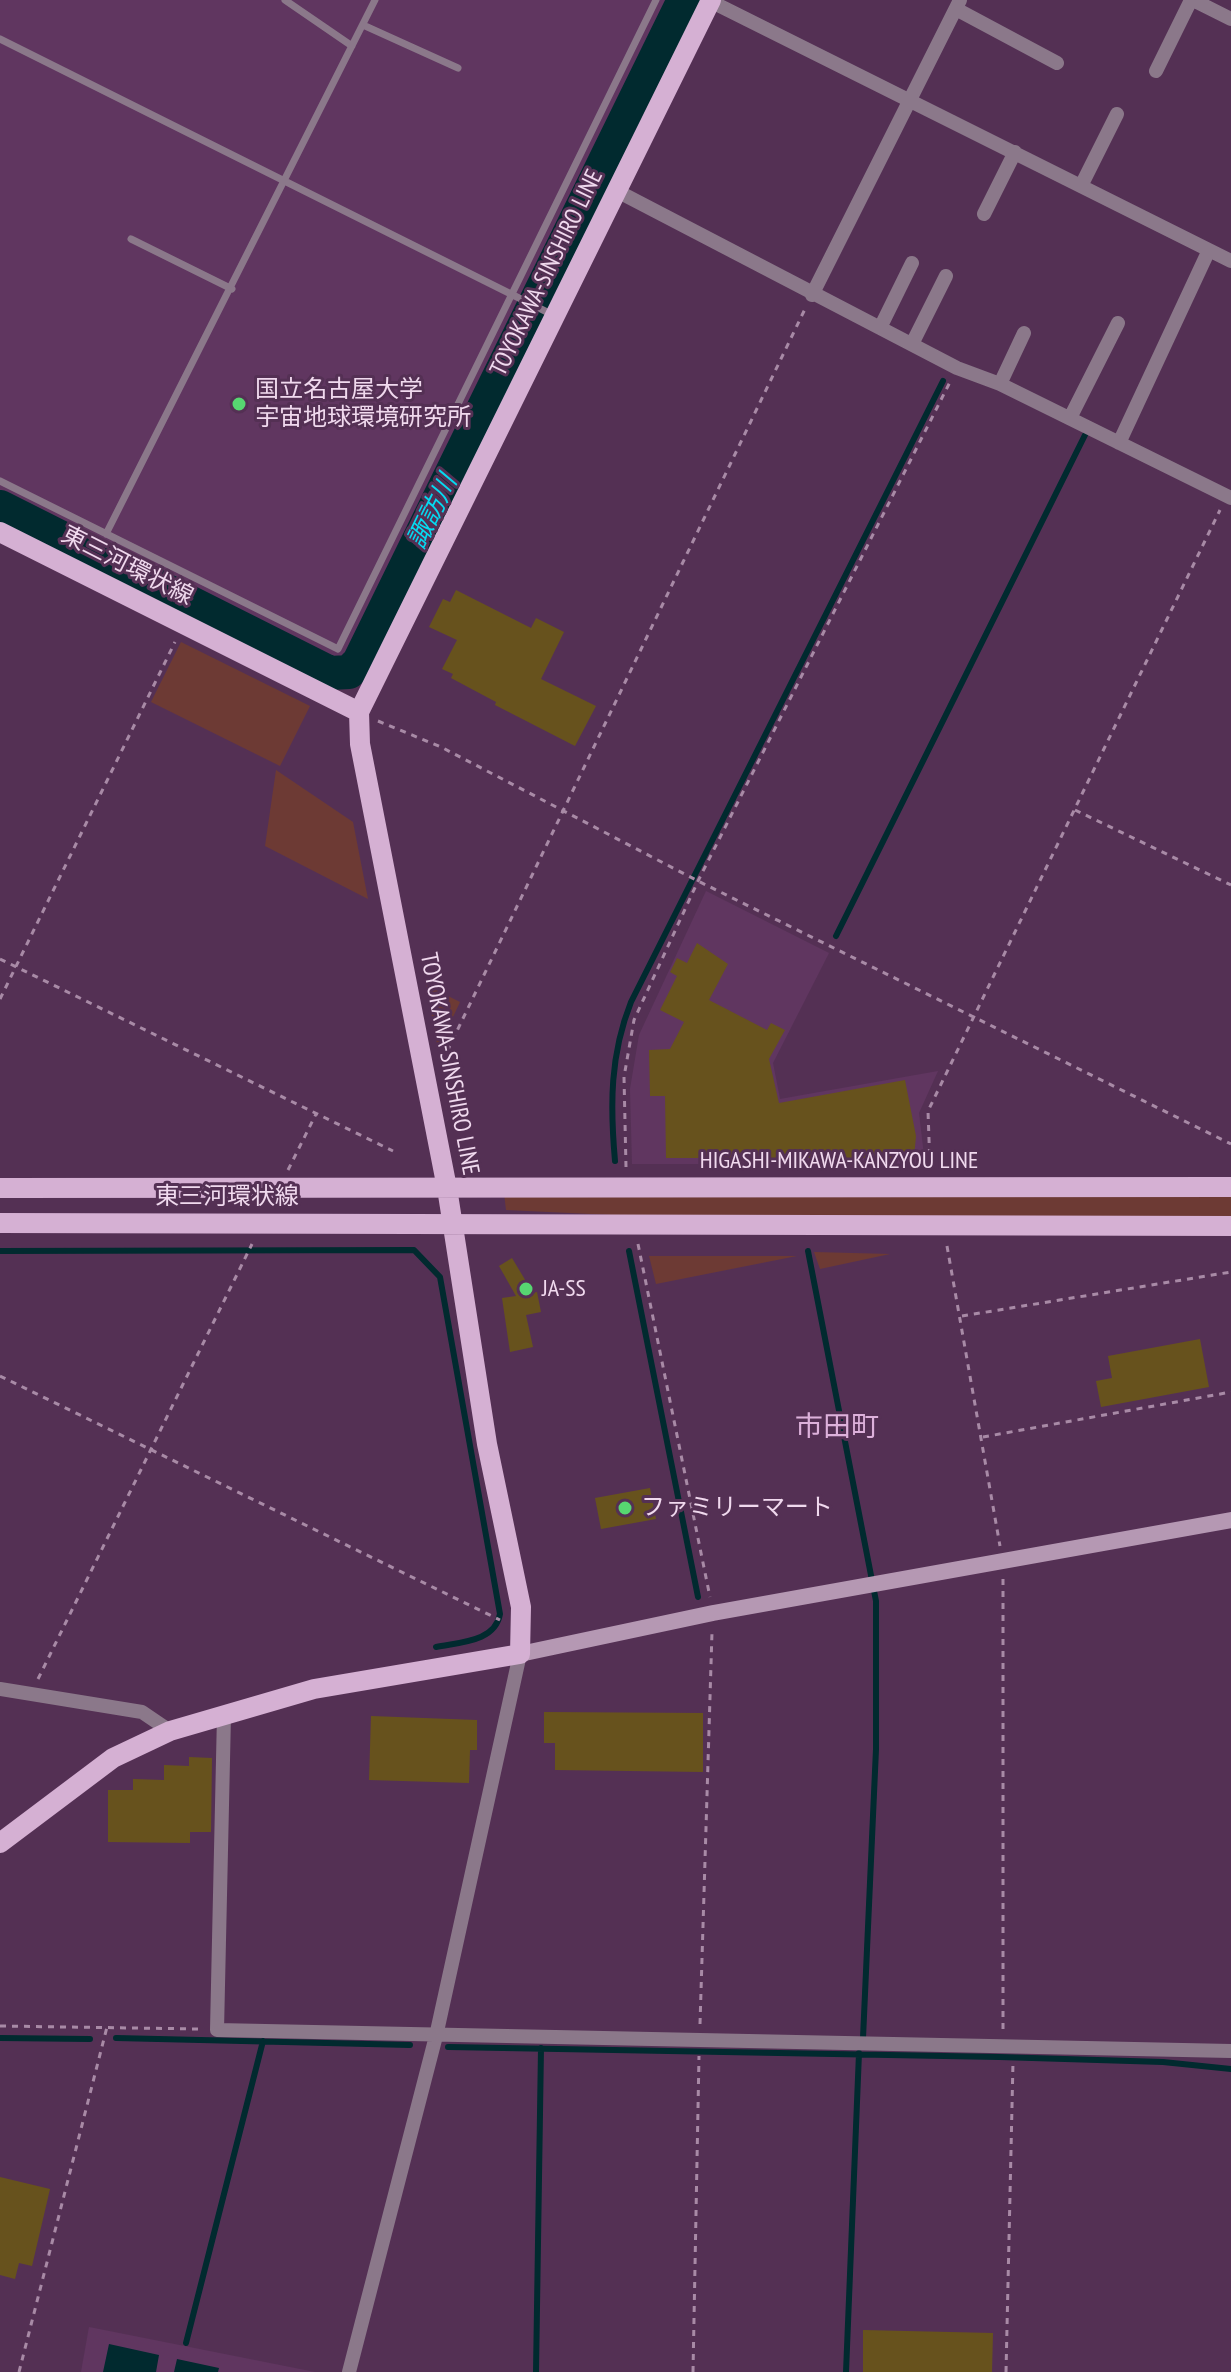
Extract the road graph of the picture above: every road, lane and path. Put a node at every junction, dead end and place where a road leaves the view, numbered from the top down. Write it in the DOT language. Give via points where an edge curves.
graph roads {
  1 [pos="285,0"];
  2 [pos="375,0"];
  3 [pos="656,0"];
  4 [pos="711,0"];
  5 [pos="1192,0"];
  6 [pos="958,4"];
  7 [pos="1231,19"];
  8 [pos="363,25"];
  9 [pos="0,39"];
  10 [pos="352,46"];
  11 [pos="1057,63"];
  12 [pos="458,68"];
  13 [pos="1156,71"];
  14 [pos="910,101"];
  15 [pos="1117,114"];
  16 [pos="1015,152"];
  17 [pos="285,181"];
  18 [pos="1081,186"];
  19 [pos="617,191"];
  20 [pos="984,214"];
  21 [pos="131,239"];
  22 [pos="1209,250"];
  23 [pos="1231,261"];
  24 [pos="912,263"];
  25 [pos="946,276"];
  26 [pos="232,289"];
  27 [pos="512,294"];
  28 [pos="812,295"];
  29 [pos="550,313"];
  30 [pos="1118,323"];
  31 [pos="880,328"];
  32 [pos="1024,333"];
  33 [pos="912,344"];
  34 [pos="957,368"];
  35 [pos="1000,384"];
  36 [pos="1070,418"];
  37 [pos="1119,443"];
  38 [pos="0,481"];
  39 [pos="1229,493"];
  40 [pos="0,532"];
  41 [pos="106,534"];
  42 [pos="184,624"];
  43 [pos="359,712"];
  44 [pos="564,809"];
  45 [pos="1075,810"];
  46 [pos="698,881"];
  47 [pos="1231,885"];
  48 [pos="0,959"];
  49 [pos="16,967"];
  50 [pos="0,999"];
  51 [pos="974,1015"];
  52 [pos="425,1081"];
  53 [pos="316,1114"];
  54 [pos="1231,1144"];
  55 [pos="393,1151"];
  56 [pos="628,1187"];
  57 [pos="933,1187"];
  58 [pos="1231,1187"];
  59 [pos="0,1188"];
  60 [pos="280,1188"];
  61 [pos="447,1188"];
  62 [pos="0,1223"];
  63 [pos="262,1223"];
  64 [pos="454,1226"];
  65 [pos="634,1226"];
  66 [pos="1231,1226"];
  67 [pos="943,1227"];
  68 [pos="1231,1272"];
  69 [pos="962,1316"];
  70 [pos="0,1376"];
  71 [pos="1231,1392"];
  72 [pos="982,1437"];
  73 [pos="151,1449"];
  74 [pos="1231,1520"];
  75 [pos="1003,1563"];
  76 [pos="713,1613"];
  77 [pos="521,1630"];
  78 [pos="520,1654"];
  79 [pos="0,1689"];
  80 [pos="31,1693"];
  81 [pos="224,1715"];
  82 [pos="170,1731"];
  83 [pos="0,1843"];
  84 [pos="0,2026"];
  85 [pos="107,2027"];
  86 [pos="217,2030"];
  87 [pos="436,2036"];
  88 [pos="700,2040"];
  89 [pos="1008,2046"];
  90 [pos="1231,2051"];
  91 [pos="19,2372"];
  92 [pos="349,2372"];
  93 [pos="693,2372"];
  94 [pos="1006,2372"];
  1 -- 10 [label="lane"];
  2 -- 8 [label="lane"];
  3 -- 27 [label="lane"];
  4 -- 14 [label="street"];
  4 -- 19 [label="main road, TOYOKAWA-SINSHIRO LINE"];
  5 -- 7 [label="street"];
  5 -- 13 [label="street"];
  6 -- 11 [label="street"];
  6 -- 14 [label="street"];
  8 -- 10 [label="lane"];
  8 -- 12 [label="lane"];
  9 -- 17 [label="lane"];
  10 -- 17 [label="lane"];
  14 -- 16 [label="street"];
  14 -- 28 [label="street"];
  15 -- 18 [label="street"];
  16 -- 18 [label="street"];
  16 -- 20 [label="street"];
  17 -- 26 [label="lane"];
  17 -- 27 [label="lane"];
  18 -- 22 [label="street"];
  19 -- 28 [label="street"];
  19 -- 29 [label="main road, TOYOKAWA-SINSHIRO LINE"];
  21 -- 26 [label="lane"];
  22 -- 23 [label="street"];
  22 -- 37 [label="street"];
  24 -- 31 [label="street"];
  25 -- 33 [label="street"];
  26 -- 41 [label="lane"];
  27 -- 29 [label="lane"];
  27 -- 41 [label="lane" via="338,649"];
  28 -- 31 [label="street"];
  28 -- 44 [label="path"];
  29 -- 43 [label="main road, TOYOKAWA-SINSHIRO LINE"];
  30 -- 36 [label="street"];
  31 -- 33 [label="street"];
  32 -- 35 [label="street"];
  33 -- 34 [label="street"];
  34 -- 35 [label="street"];
  34 -- 46 [label="path"];
  35 -- 36 [label="street"];
  36 -- 37 [label="street"];
  37 -- 39 [label="street"];
  38 -- 41 [label="lane"];
  39 -- 45 [label="path"];
  40 -- 42 [label="main road, 東三河環状線"];
  42 -- 43 [label="main road, 東三河環状線"];
  42 -- 49 [label="path"];
  43 -- 44 [label="path"];
  43 -- 52 [label="main road, TOYOKAWA-SINSHIRO LINE" via="360,744"];
  44 -- 46 [label="path"];
  44 -- 52 [label="path" via="444,1060"];
  45 -- 47 [label="path"];
  45 -- 51 [label="path"];
  46 -- 51 [label="path"];
  46 -- 56 [label="path" via="634,1020 624,1077"];
  48 -- 49 [label="path"];
  49 -- 50 [label="path"];
  49 -- 53 [label="path"];
  51 -- 54 [label="path"];
  51 -- 57 [label="path" via="928,1111"];
  52 -- 61 [label="main road, TOYOKAWA-SINSHIRO LINE"];
  53 -- 55 [label="path"];
  53 -- 60 [label="path"];
  56 -- 57 [label="main road, HIGASHI-MIKAWA-KANZYOU LINE"];
  56 -- 61 [label="main road, HIGASHI-MIKAWA-KANZYOU LINE"];
  57 -- 58 [label="main road, HIGASHI-MIKAWA-KANZYOU LINE"];
  59 -- 60 [label="main road, 東三河環状線"];
  60 -- 61 [label="main road, 東三河環状線"];
  61 -- 64 [label="main road, TOYOKAWA-SINSHIRO LINE"];
  62 -- 63 [label="main road, 東三河環状線"];
  63 -- 64 [label="main road, 東三河環状線"];
  63 -- 73 [label="path"];
  64 -- 65 [label="main road"];
  64 -- 77 [label="main road, TOYOKAWA-SINSHIRO LINE"];
  65 -- 67 [label="main road"];
  65 -- 76 [label="path"];
  66 -- 67 [label="main road"];
  67 -- 69 [label="path"];
  68 -- 69 [label="path"];
  69 -- 72 [label="path"];
  70 -- 73 [label="path"];
  71 -- 72 [label="path"];
  72 -- 75 [label="path"];
  73 -- 77 [label="path"];
  73 -- 80 [label="path"];
  74 -- 75 [label="street"];
  75 -- 76 [label="street"];
  75 -- 89 [label="path"];
  76 -- 78 [label="street"];
  76 -- 88 [label="path"];
  77 -- 78 [label="main road, TOYOKAWA-SINSHIRO LINE"];
  78 -- 81 [label="main road" via="314,1689"];
  78 -- 87 [label="street"];
  79 -- 80 [label="street"];
  80 -- 82 [label="street" via="142,1712"];
  81 -- 82 [label="main road"];
  81 -- 86 [label="street"];
  82 -- 83 [label="main road" via="113,1758"];
  84 -- 85 [label="path"];
  85 -- 86 [label="path"];
  85 -- 91 [label="path"];
  86 -- 87 [label="street"];
  87 -- 88 [label="street"];
  87 -- 92 [label="street"];
  88 -- 89 [label="street"];
  88 -- 93 [label="path"];
  89 -- 90 [label="street"];
  89 -- 94 [label="path"];
}
